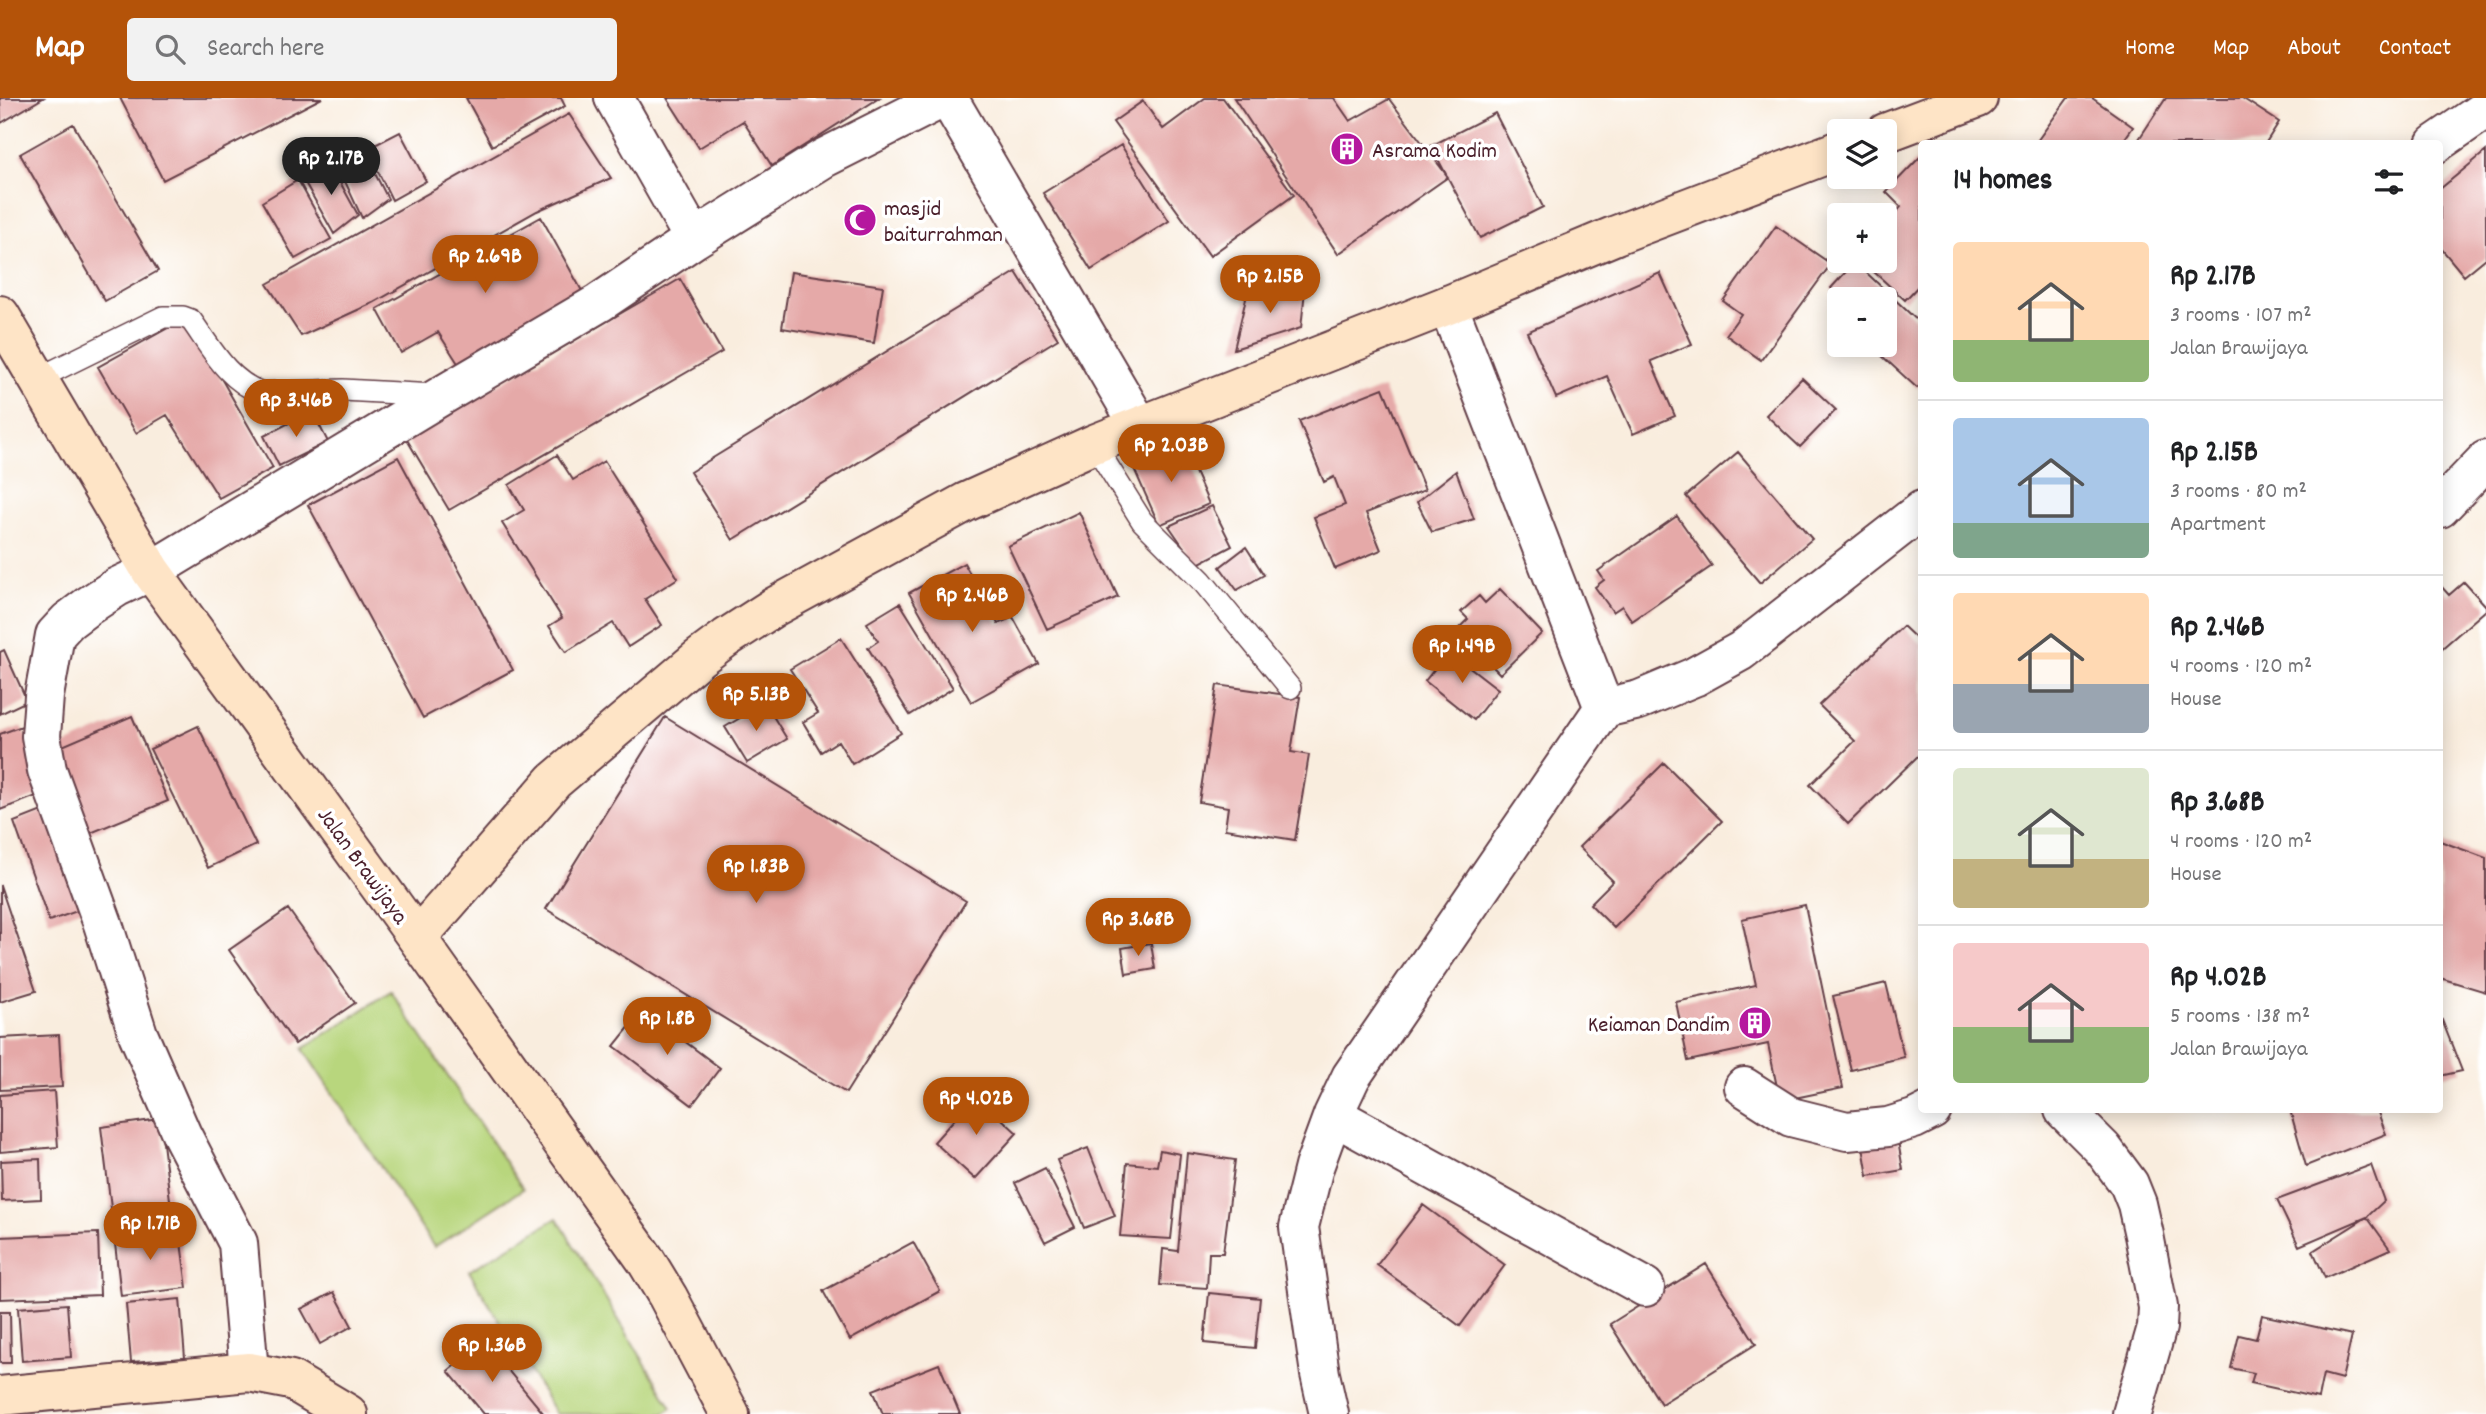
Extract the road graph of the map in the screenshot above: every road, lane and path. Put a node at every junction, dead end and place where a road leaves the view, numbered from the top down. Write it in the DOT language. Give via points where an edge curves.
graph roads {
  1 [pos="614,98"];
  2 [pos="946,98"];
  3 [pos="1978,98"];
  4 [pos="2486,109"];
  5 [pos="1897,128"];
  6 [pos="2441,140"];
  7 [pos="1827,155"];
  8 [pos="694,239"];
  9 [pos="1448,305"];
  10 [pos="0,315"];
  11 [pos="37,379"];
  12 [pos="441,396"];
  13 [pos="1139,425"];
  14 [pos="1094,444"];
  15 [pos="2486,460"];
  16 [pos="2443,505"];
  17 [pos="1918,513"];
  18 [pos="151,571"];
  19 [pos="1290,688"];
  20 [pos="1604,708"];
  21 [pos="418,938"];
  22 [pos="1744,1087"];
  23 [pos="1926,1113"];
  24 [pos="2067,1113"];
  25 [pos="1333,1115"];
  26 [pos="1645,1287"];
  27 [pos="249,1372"];
  28 [pos="0,1396"];
  29 [pos="348,1414"];
  30 [pos="730,1414"];
  31 [pos="1329,1414"];
  32 [pos="2132,1414"];
  1 -- 8 [label="street"];
  2 -- 8 [label="street" via="824,158"];
  2 -- 13 [label="street"];
  3 -- 5 [label="street"];
  4 -- 6 [label="street"];
  7 -- 9 [label="street"];
  8 -- 12 [label="street" via="599,303"];
  9 -- 13 [label="street"];
  9 -- 20 [label="street"];
  10 -- 11 [label="street, Jalan Brawijaya"];
  11 -- 12 [label="lane" via="163,317 183,317 191,320 233,376 262,393 343,390"];
  11 -- 18 [label="street, Jalan Brawijaya"];
  12 -- 18 [label="street"];
  13 -- 14 [label="street"];
  14 -- 19 [label="lane" via="1142,521 1202,582"];
  14 -- 21 [label="street" via="966,502 726,638 554,781"];
  15 -- 16 [label="street"];
  17 -- 20 [label="street" via="1741,651 1693,677"];
  18 -- 21 [label="street, Jalan Brawijaya"];
  18 -- 27 [label="street" via="88,606 55,635 41,736 47,770 138,1034 182,1135 238,1242"];
  20 -- 25 [label="street" via="1350,1077"];
  21 -- 30 [label="street, Jalan Brawijaya" via="645,1259"];
  22 -- 23 [label="street" via="1791,1117 1847,1131 1888,1127"];
  24 -- 32 [label="street" via="2104,1149 2129,1184 2144,1236 2158,1307 2157,1327"];
  25 -- 26 [label="street"];
  25 -- 31 [label="street" via="1298,1227"];
  27 -- 28 [label="street"];
  27 -- 29 [label="street" via="292,1380"];
}
